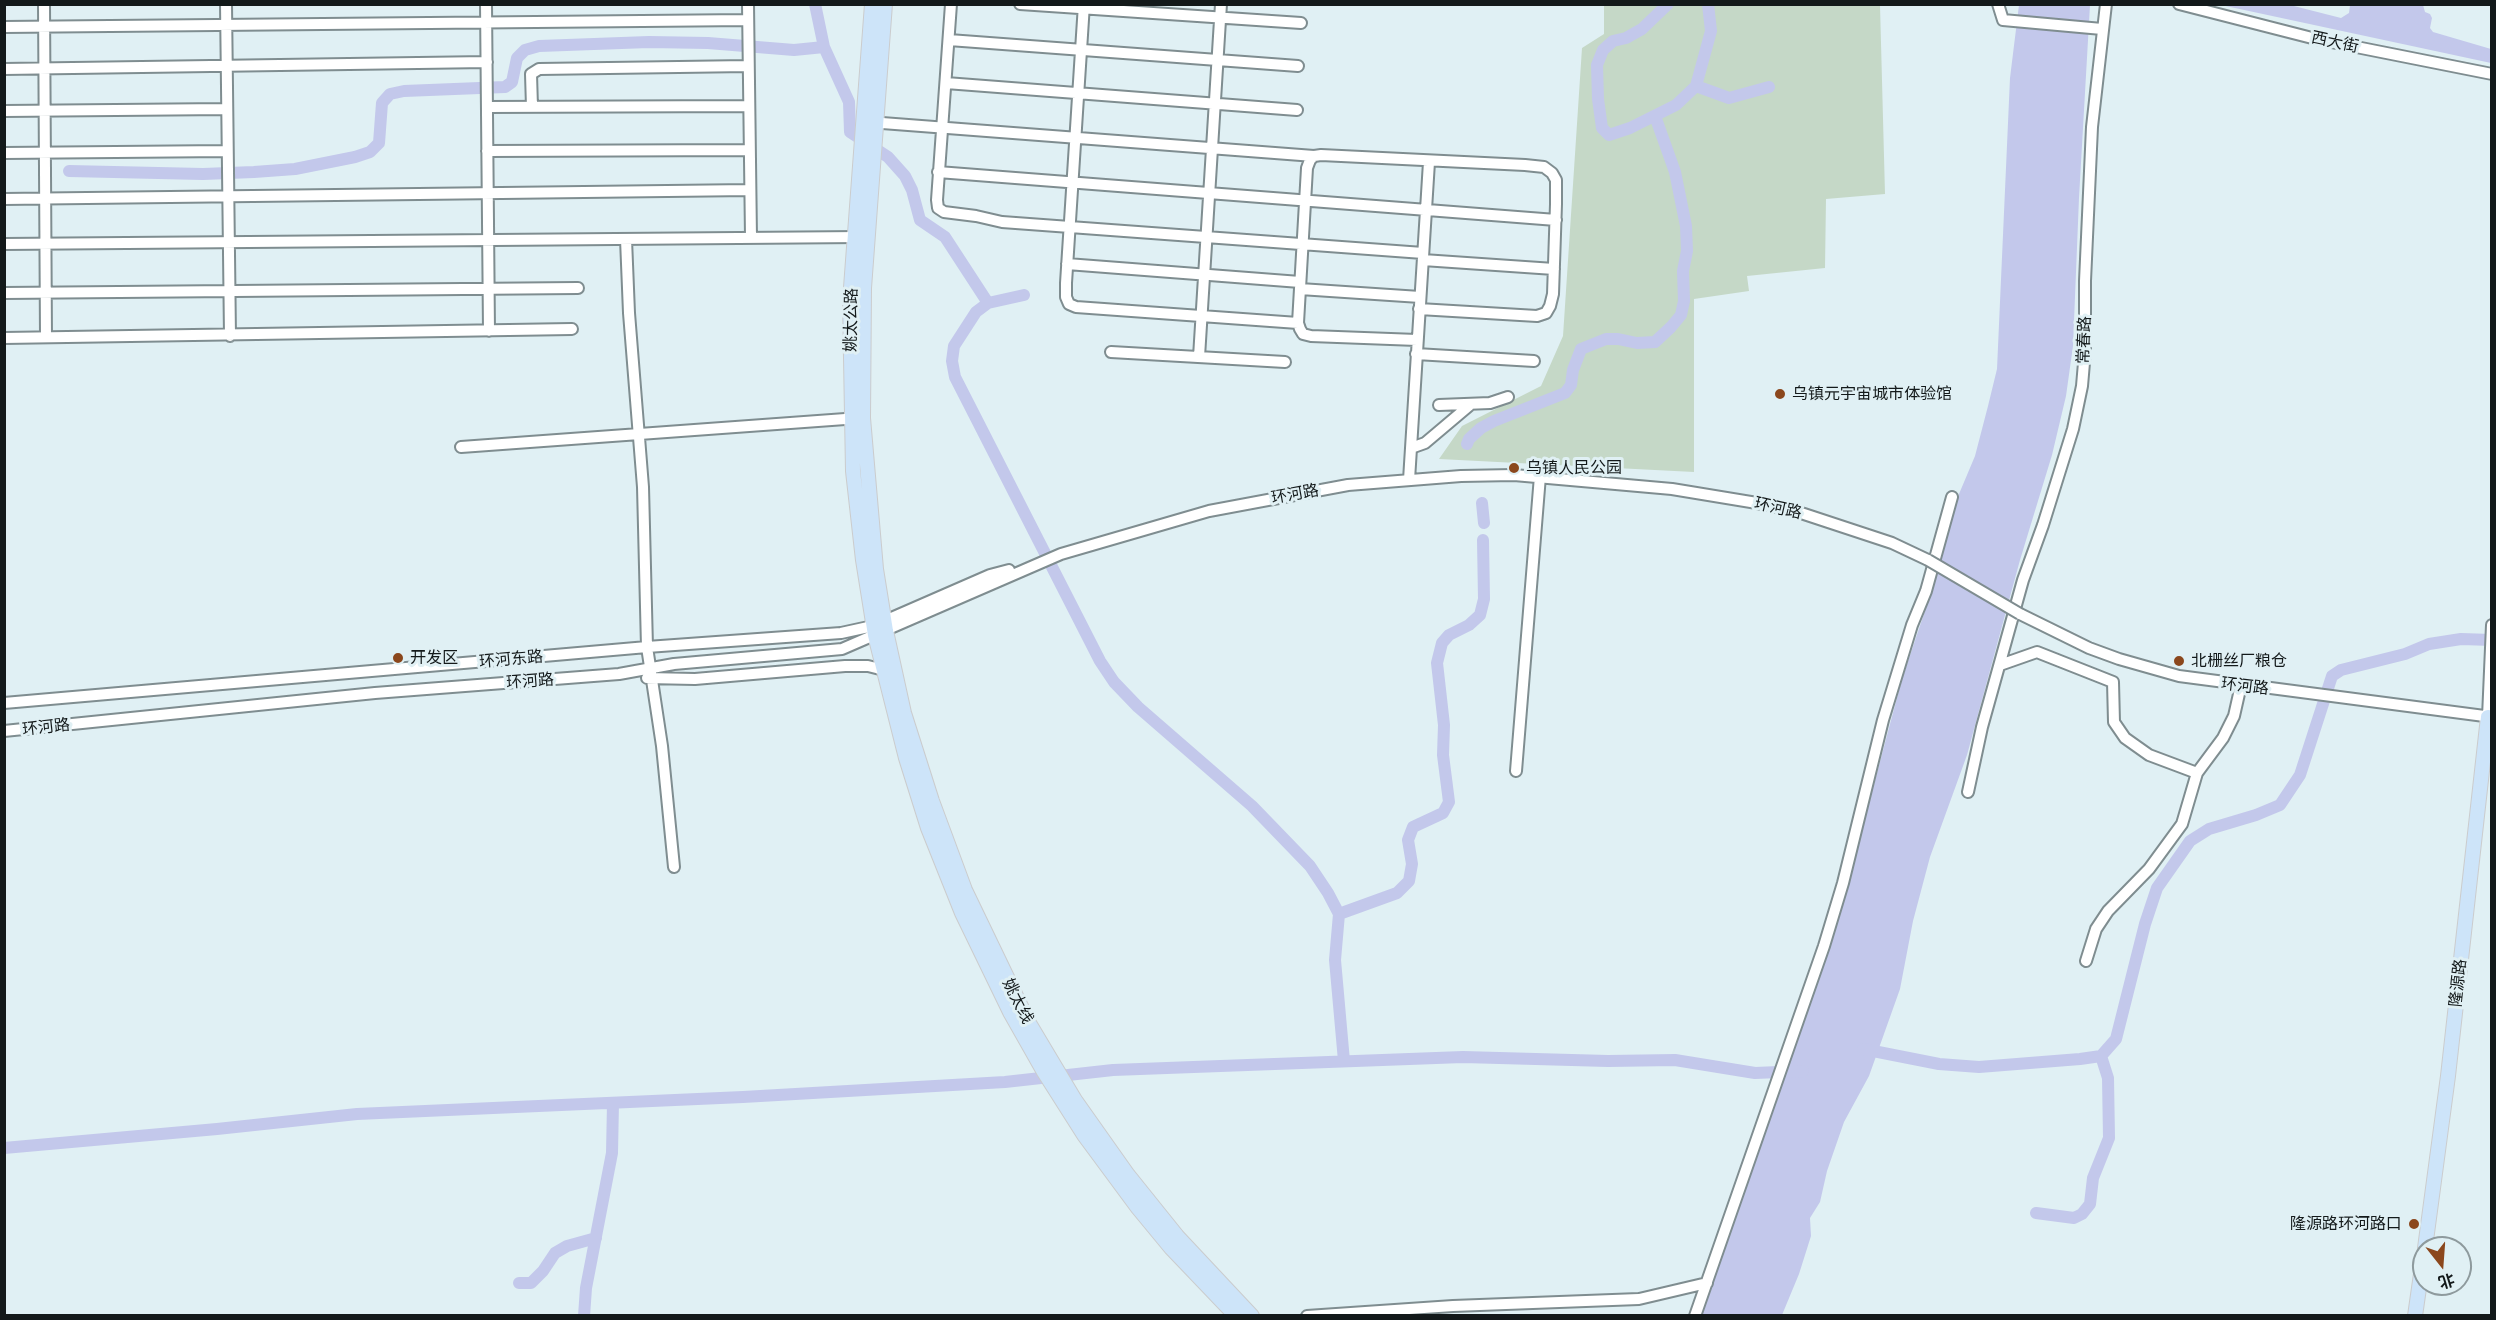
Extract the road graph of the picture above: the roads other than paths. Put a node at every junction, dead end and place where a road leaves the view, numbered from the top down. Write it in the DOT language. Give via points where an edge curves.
graph roads {
  1 [pos="44,4"];
  2 [pos="225,4"];
  3 [pos="486,4"];
  4 [pos="748,4"];
  5 [pos="872,4"];
  6 [pos="885,4"];
  7 [pos="951,4"];
  8 [pos="1020,4"];
  9 [pos="1221,4"];
  10 [pos="1998,4"];
  11 [pos="2106,4"];
  12 [pos="2179,4"];
  13 [pos="1084,7"];
  14 [pos="1220,17"];
  15 [pos="748,20"];
  16 [pos="486,22"];
  17 [pos="1301,23"];
  18 [pos="226,25"];
  19 [pos="4,27"];
  20 [pos="44,27"];
  21 [pos="2102,29"];
  22 [pos="949,40"];
  23 [pos="1082,50"];
  24 [pos="748,60"];
  25 [pos="1217,60"];
  26 [pos="486,62"];
  27 [pos="1298,66"];
  28 [pos="226,67"];
  29 [pos="4,69"];
  30 [pos="44,69"];
  31 [pos="2492,74"];
  32 [pos="946,83"];
  33 [pos="1079,93"];
  34 [pos="487,104"];
  35 [pos="1215,104"];
  36 [pos="749,106"];
  37 [pos="532,107"];
  38 [pos="227,109"];
  39 [pos="1297,110"];
  40 [pos="4,111"];
  41 [pos="45,111"];
  42 [pos="871,122"];
  43 [pos="942,127"];
  44 [pos="1076,137"];
  45 [pos="1212,148"];
  46 [pos="750,150"];
  47 [pos="488,151"];
  48 [pos="4,153"];
  49 [pos="45,153"];
  50 [pos="227,155"];
  51 [pos="1314,156"];
  52 [pos="1429,162"];
  53 [pos="938,172"];
  54 [pos="1073,183"];
  55 [pos="750,190"];
  56 [pos="228,191"];
  57 [pos="488,193"];
  58 [pos="1209,193"];
  59 [pos="45,198"];
  60 [pos="4,199"];
  61 [pos="1305,201"];
  62 [pos="1426,209"];
  63 [pos="1556,220"];
  64 [pos="1070,227"];
  65 [pos="862,237"];
  66 [pos="1206,237"];
  67 [pos="751,238"];
  68 [pos="626,239"];
  69 [pos="488,240"];
  70 [pos="228,242"];
  71 [pos="4,244"];
  72 [pos="46,244"];
  73 [pos="1303,244"];
  74 [pos="1423,256"];
  75 [pos="1067,264"];
  76 [pos="1554,269"];
  77 [pos="1204,274"];
  78 [pos="1300,285"];
  79 [pos="578,288"];
  80 [pos="488,289"];
  81 [pos="229,292"];
  82 [pos="4,293"];
  83 [pos="46,293"];
  84 [pos="1420,297"];
  85 [pos="1419,309"];
  86 [pos="1201,316"];
  87 [pos="1298,322"];
  88 [pos="572,329"];
  89 [pos="489,331"];
  90 [pos="230,336"];
  91 [pos="46,337"];
  92 [pos="4,338"];
  93 [pos="1417,340"];
  94 [pos="1111,352"];
  95 [pos="1416,354"];
  96 [pos="1199,357"];
  97 [pos="1534,361"];
  98 [pos="1285,362"];
  99 [pos="1508,397"];
  100 [pos="1439,405"];
  101 [pos="1470,405"];
  102 [pos="857,419"];
  103 [pos="639,434"];
  104 [pos="461,447"];
  105 [pos="1411,448"];
  106 [pos="1540,476"];
  107 [pos="1409,480"];
  108 [pos="1952,496"];
  109 [pos="2492,626"];
  110 [pos="880,628"];
  111 [pos="647,647"];
  112 [pos="2000,665"];
  113 [pos="884,670"];
  114 [pos="620,675"];
  115 [pos="2241,685"];
  116 [pos="4,703"];
  117 [pos="2490,717"];
  118 [pos="4,731"];
  119 [pos="1516,771"];
  120 [pos="2197,773"];
  121 [pos="1968,792"];
  122 [pos="674,867"];
  123 [pos="2086,961"];
  124 [pos="1036,1047"];
  125 [pos="1068,1100"];
  126 [pos="2427,1236"];
  127 [pos="1707,1283"];
  128 [pos="2418,1296"];
  129 [pos="1236,1316"];
  130 [pos="1252,1316"];
  131 [pos="1307,1316"];
  132 [pos="1695,1316"];
  133 [pos="2415,1316"];
  1 -- 20 [label="street"];
  2 -- 18 [label="street"];
  3 -- 16 [label="street"];
  4 -- 15 [label="street"];
  5 -- 42 [label="main road, 姚太公路"];
  6 -- 42 [label="main road, 姚太公路"];
  7 -- 22 [label="street"];
  8 -- 13 [label="street"];
  9 -- 14 [label="street"];
  10 -- 21 [label="street" via="2003,20"];
  11 -- 21 [label="street, 常春路"];
  12 -- 31 [label="street, 西大街" via="2316,39"];
  13 -- 14 [label="street"];
  13 -- 23 [label="street"];
  14 -- 17 [label="street"];
  14 -- 25 [label="street"];
  15 -- 16 [label="street"];
  15 -- 24 [label="street"];
  16 -- 18 [label="street"];
  16 -- 26 [label="street"];
  18 -- 20 [label="street"];
  18 -- 28 [label="street"];
  19 -- 20 [label="street"];
  20 -- 30 [label="street"];
  21 -- 112 [label="street, 常春路" via="2092,128 2082,386 2073,429 2023,580"];
  22 -- 23 [label="street"];
  22 -- 32 [label="street"];
  23 -- 25 [label="street"];
  23 -- 33 [label="street"];
  24 -- 36 [label="street"];
  24 -- 37 [label="street" via="539,69 531,74"];
  25 -- 27 [label="street"];
  25 -- 35 [label="street"];
  26 -- 28 [label="street"];
  26 -- 34 [label="street"];
  28 -- 30 [label="street"];
  28 -- 38 [label="street"];
  29 -- 30 [label="street"];
  30 -- 41 [label="street"];
  32 -- 33 [label="street"];
  32 -- 43 [label="street"];
  33 -- 35 [label="street"];
  33 -- 44 [label="street"];
  34 -- 37 [label="street"];
  34 -- 47 [label="street"];
  35 -- 39 [label="street"];
  35 -- 45 [label="street"];
  36 -- 37 [label="street"];
  36 -- 46 [label="street"];
  38 -- 41 [label="street"];
  38 -- 50 [label="street"];
  40 -- 41 [label="street"];
  41 -- 49 [label="street"];
  42 -- 43 [label="street"];
  42 -- 65 [label="main road, 姚太公路" via="873,173"];
  42 -- 65 [label="main road, 姚太公路" via="861,160"];
  43 -- 44 [label="street"];
  43 -- 53 [label="street"];
  44 -- 45 [label="street"];
  44 -- 54 [label="street"];
  45 -- 51 [label="street"];
  45 -- 58 [label="street"];
  46 -- 47 [label="street"];
  46 -- 55 [label="street"];
  47 -- 57 [label="street"];
  48 -- 49 [label="street"];
  49 -- 50 [label="street"];
  49 -- 59 [label="street"];
  50 -- 56 [label="street"];
  51 -- 52 [label="street"];
  51 -- 61 [label="street" via="1307,168"];
  52 -- 62 [label="street"];
  52 -- 63 [label="street" via="1544,167 1556,180"];
  53 -- 54 [label="street"];
  53 -- 64 [label="street" via="938,208 944,212 1002,222"];
  54 -- 58 [label="street"];
  54 -- 64 [label="street"];
  55 -- 57 [label="street"];
  55 -- 67 [label="street"];
  56 -- 57 [label="street"];
  56 -- 59 [label="street"];
  56 -- 70 [label="street"];
  57 -- 69 [label="street"];
  58 -- 61 [label="street"];
  58 -- 66 [label="street"];
  59 -- 60 [label="street"];
  59 -- 72 [label="street"];
  61 -- 62 [label="street"];
  61 -- 73 [label="street"];
  62 -- 63 [label="street"];
  62 -- 74 [label="street"];
  63 -- 76 [label="street"];
  64 -- 66 [label="street"];
  64 -- 75 [label="street"];
  65 -- 67 [label="street"];
  65 -- 102 [label="main road, 姚太公路" via="864,288"];
  66 -- 73 [label="street"];
  66 -- 77 [label="street"];
  67 -- 68 [label="street"];
  68 -- 69 [label="street"];
  68 -- 103 [label="street"];
  69 -- 70 [label="street"];
  69 -- 80 [label="street"];
  70 -- 72 [label="street"];
  70 -- 81 [label="street"];
  71 -- 72 [label="street"];
  72 -- 83 [label="street"];
  73 -- 74 [label="street"];
  73 -- 78 [label="street"];
  74 -- 76 [label="street"];
  74 -- 84 [label="street"];
  75 -- 77 [label="street"];
  75 -- 86 [label="street" via="1066,297 1076,307"];
  76 -- 85 [label="street" via="1550,306 1546,313 1537,316"];
  77 -- 78 [label="street"];
  77 -- 86 [label="street"];
  78 -- 84 [label="street"];
  78 -- 87 [label="street"];
  79 -- 80 [label="street"];
  80 -- 81 [label="street"];
  80 -- 89 [label="street"];
  81 -- 83 [label="street"];
  81 -- 90 [label="street"];
  82 -- 83 [label="street"];
  83 -- 91 [label="street"];
  84 -- 85 [label="street"];
  85 -- 93 [label="street"];
  86 -- 87 [label="street"];
  86 -- 96 [label="street"];
  87 -- 93 [label="street" via="1303,334 1311,336"];
  88 -- 89 [label="street"];
  89 -- 90 [label="street"];
  90 -- 91 [label="street"];
  91 -- 92 [label="street"];
  93 -- 95 [label="street"];
  94 -- 96 [label="street"];
  95 -- 97 [label="street"];
  95 -- 105 [label="street"];
  96 -- 98 [label="street"];
  99 -- 101 [label="street"];
  100 -- 101 [label="street"];
  101 -- 105 [label="street" via="1425,443"];
  102 -- 103 [label="street"];
  102 -- 110 [label="main road, 姚太公路"];
  103 -- 104 [label="street"];
  103 -- 111 [label="street" via="644,487"];
  105 -- 107 [label="street"];
  106 -- 107 [label="street, 环河路"];
  106 -- 115 [label="street, 环河路, bridge" via="1650,486 1763,504 1853,529 1928,560 2020,614 2120,659 2180,676"];
  106 -- 119 [label="street"];
  107 -- 110 [label="street, 环河路" via="1348,485 1247,502 1166,522 990,575"];
  108 -- 127 [label="street" via="1926,591 1883,720 1843,883"];
  109 -- 117 [label="street"];
  110 -- 111 [label="street, 环河东路"];
  110 -- 113 [label="main road, 姚太线"];
  110 -- 114 [label="street, 环河路" via="842,649 674,664"];
  110 -- 124 [label="main road, 姚太线" via="948,847"];
  111 -- 116 [label="street, 环河东路"];
  111 -- 122 [label="street"];
  112 -- 120 [label="street" via="2037,652 2113,682 2114,722 2125,738 2149,755"];
  112 -- 121 [label="street, 常春路"];
  113 -- 114 [label="street" via="844,666 675,680"];
  113 -- 124 [label="main road, 姚太线" via="906,758 946,878 982,958"];
  114 -- 118 [label="street, 环河路" via="375,693"];
  115 -- 117 [label="street, 环河路"];
  115 -- 120 [label="street" via="2234,716"];
  117 -- 126 [label="main road, 隆源路"];
  120 -- 123 [label="street" via="2182,824 2149,869 2108,911 2096,929"];
  124 -- 125 [label="main road, 姚太线"];
  125 -- 129 [label="main road, 姚太线" via="1109,1170 1138,1208"];
  125 -- 130 [label="main road, 姚太线" via="1150,1203"];
  127 -- 131 [label="street" via="1639,1299"];
  127 -- 132 [label="street"];
  128 -- 133 [label="main road"];
}
